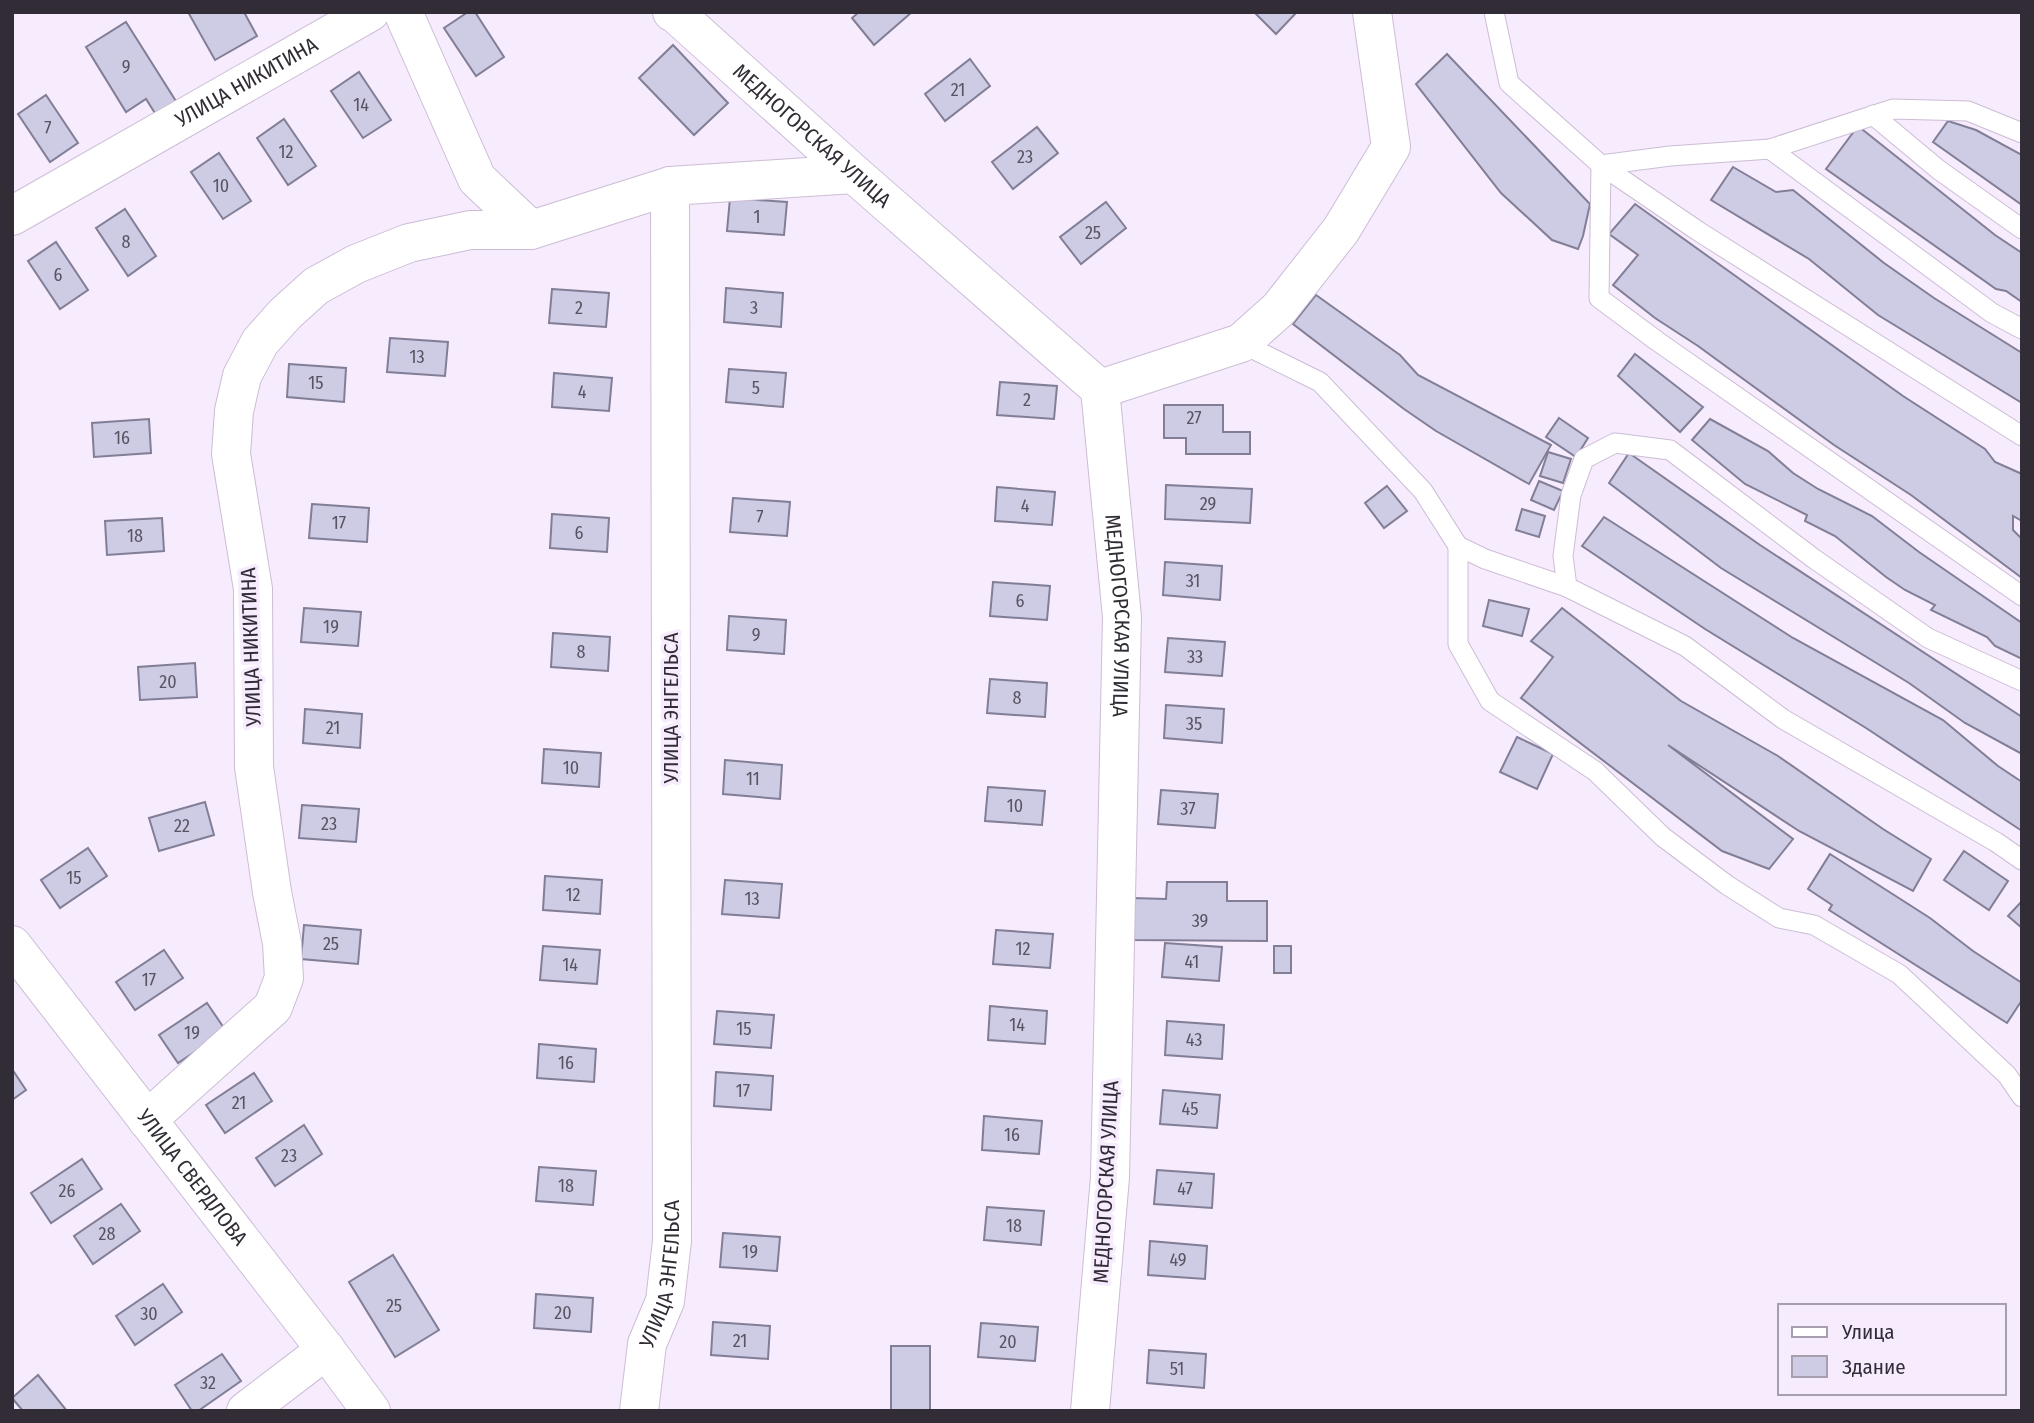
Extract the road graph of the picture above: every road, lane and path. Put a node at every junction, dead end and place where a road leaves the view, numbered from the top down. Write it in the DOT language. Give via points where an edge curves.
graph roads {
  1 [pos="370,12"];
  2 [pos="403,12"];
  3 [pos="672,12"];
  4 [pos="1372,12"];
  5 [pos="1494,12"];
  6 [pos="1872,115"];
  7 [pos="2022,132"];
  8 [pos="1770,149"];
  9 [pos="1601,165"];
  10 [pos="854,174"];
  11 [pos="670,186"];
  12 [pos="12,216"];
  13 [pos="2022,229"];
  14 [pos="531,230"];
  15 [pos="2022,329"];
  16 [pos="1241,343"];
  17 [pos="1100,389"];
  18 [pos="2022,436"];
  19 [pos="1458,546"];
  20 [pos="1567,587"];
  21 [pos="2022,596"];
  22 [pos="2022,681"];
  23 [pos="2022,860"];
  24 [pos="12,945"];
  25 [pos="2022,1097"];
  26 [pos="147,1120"];
  27 [pos="326,1350"];
  28 [pos="246,1411"];
  29 [pos="371,1411"];
  30 [pos="639,1411"];
  31 [pos="1090,1411"];
  1 -- 12 [label="street, УЛИЦА НИКИТИНА"];
  2 -- 14 [label="street" via="477,179"];
  3 -- 10 [label="street, МЕДНОГОРСКАЯ УЛИЦА"];
  4 -- 16 [label="street" via="1391,147 1341,230 1279,309"];
  5 -- 9 [label="lane" via="1509,83"];
  6 -- 7 [label="lane" via="1893,108 1968,111"];
  6 -- 8 [label="lane"];
  6 -- 13 [label="lane"];
  8 -- 9 [label="lane"];
  8 -- 15 [label="lane" via="1992,313"];
  9 -- 18 [label="lane"];
  9 -- 21 [label="lane" via="1599,298"];
  10 -- 11 [label="street"];
  10 -- 17 [label="street, МЕДНОГОРСКАЯ УЛИЦА"];
  11 -- 14 [label="street, УЛИЦА НИКИТИНА"];
  11 -- 30 [label="street, УЛИЦА ЭНГЕЛЬСА" via="672,1241 665,1301 647,1344"];
  14 -- 26 [label="street, УЛИЦА НИКИТИНА" via="470,230 409,243 356,264 316,286 285,314 260,342 242,376 231,454 253,589 254,768 284,978 273,1007"];
  16 -- 17 [label="street"];
  16 -- 19 [label="lane" via="1320,382 1423,491"];
  17 -- 31 [label="street, МЕДНОГОРСКАЯ УЛИЦА" via="1122,617 1110,1177"];
  19 -- 20 [label="lane"];
  19 -- 25 [label="lane" via="1458,643 1490,701 1595,771 1663,837 1727,885 1779,918 1814,925 1899,974 2007,1076"];
  20 -- 22 [label="lane" via="1563,556 1571,495 1584,459 1615,443 1670,450 1928,638"];
  20 -- 23 [label="lane" via="1685,646 1783,719"];
  24 -- 26 [label="street, УЛИЦА СВЕРДЛОВА"];
  26 -- 27 [label="street, УЛИЦА СВЕРДЛОВА"];
  27 -- 28 [label="street"];
  27 -- 29 [label="street, УЛИЦА СВЕРДЛОВА"];
}
